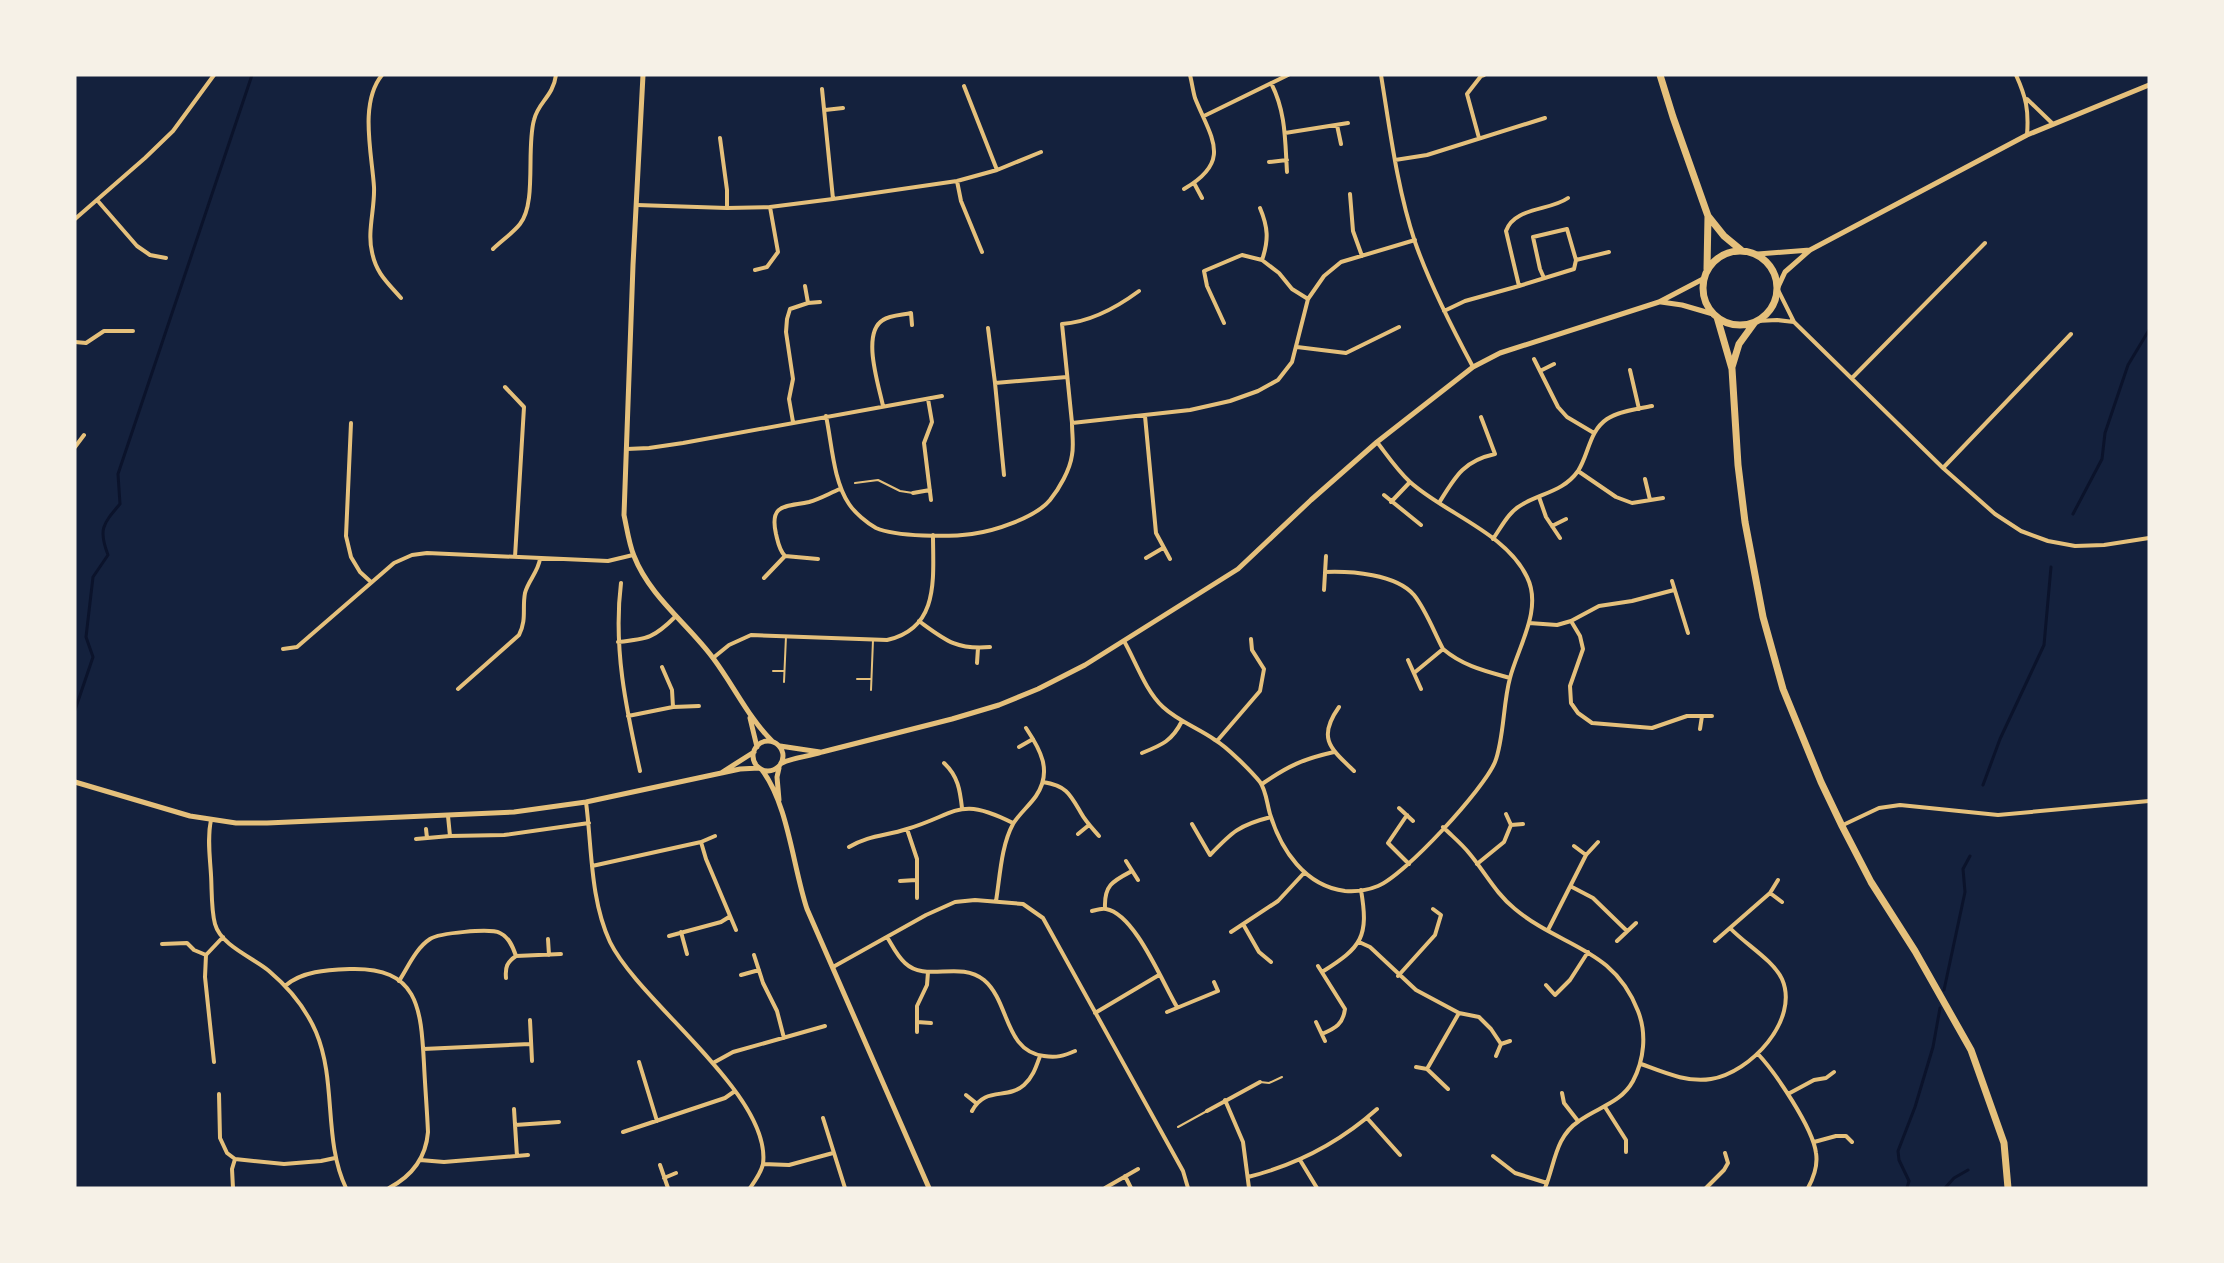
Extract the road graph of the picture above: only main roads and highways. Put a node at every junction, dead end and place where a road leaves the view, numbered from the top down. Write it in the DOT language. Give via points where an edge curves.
graph roads {
  1 [pos="1660,75"];
  2 [pos="1708,216"];
  3 [pos="1741,250"];
  4 [pos="1705,275"];
  5 [pos="1715,316"];
  6 [pos="1756,321"];
  7 [pos="1731,369"];
  8 [pos="2008,1188"];
  1 -- 2 [label="highway"];
  2 -- 3 [label="highway"];
  2 -- 4 [label="highway"];
  3 -- 4 [label="highway" via="1721,255"];
  3 -- 6 [label="highway" via="1758,255 1772,268 1778,288 1771,309"];
  4 -- 5 [label="highway" via="1703,294"];
  5 -- 6 [label="highway" via="1736,325"];
  5 -- 7 [label="highway"];
  6 -- 7 [label="highway" via="1739,344"];
  7 -- 8 [label="highway" via="1744,510 1763,617 1783,689 1821,782 1871,882 1971,1050 2004,1143"];
}
